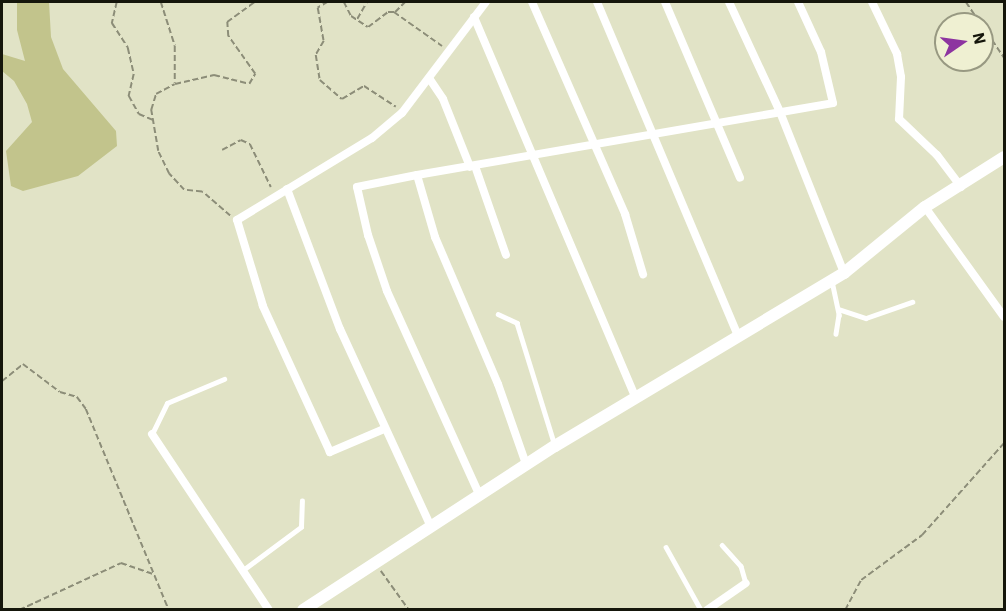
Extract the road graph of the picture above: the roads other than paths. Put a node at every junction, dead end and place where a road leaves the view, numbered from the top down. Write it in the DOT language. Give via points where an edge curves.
graph roads {
  1 [pos="486,2"];
  2 [pos="532,2"];
  3 [pos="597,2"];
  4 [pos="665,2"];
  5 [pos="729,2"];
  6 [pos="798,2"];
  7 [pos="872,2"];
  8 [pos="474,17"];
  9 [pos="429,78"];
  10 [pos="780,112"];
  11 [pos="718,122"];
  12 [pos="652,133"];
  13 [pos="595,143"];
  14 [pos="532,155"];
  15 [pos="1005,157"];
  16 [pos="472,166"];
  17 [pos="417,175"];
  18 [pos="740,178"];
  19 [pos="961,187"];
  20 [pos="287,189"];
  21 [pos="925,207"];
  22 [pos="507,255"];
  23 [pos="643,273"];
  24 [pos="844,273"];
  25 [pos="831,279"];
  26 [pos="912,302"];
  27 [pos="838,309"];
  28 [pos="498,314"];
  29 [pos="1005,317"];
  30 [pos="836,334"];
  31 [pos="738,336"];
  32 [pos="224,379"];
  33 [pos="635,397"];
  34 [pos="384,429"];
  35 [pos="152,434"];
  36 [pos="555,446"];
  37 [pos="526,464"];
  38 [pos="479,494"];
  39 [pos="302,501"];
  40 [pos="430,525"];
  41 [pos="722,545"];
  42 [pos="666,547"];
  43 [pos="243,570"];
  44 [pos="746,584"];
  45 [pos="269,609"];
  46 [pos="303,609"];
  47 [pos="701,609"];
  48 [pos="707,609"];
  1 -- 8 [label="street"];
  2 -- 13 [label="street"];
  3 -- 12 [label="street"];
  4 -- 11 [label="street"];
  5 -- 10 [label="street"];
  6 -- 10 [label="street" via="821,52 833,103"];
  7 -- 19 [label="street" via="897,54 901,77 899,119 937,155"];
  8 -- 9 [label="street"];
  8 -- 14 [label="street"];
  9 -- 16 [label="street" via="443,99"];
  9 -- 20 [label="street" via="402,113 372,138"];
  10 -- 11 [label="street"];
  10 -- 24 [label="street"];
  11 -- 12 [label="street"];
  11 -- 18 [label="street"];
  12 -- 13 [label="street"];
  12 -- 31 [label="street"];
  13 -- 14 [label="street"];
  13 -- 23 [label="street"];
  14 -- 16 [label="street"];
  14 -- 33 [label="street"];
  15 -- 19 [label="street"];
  16 -- 17 [label="street"];
  16 -- 22 [label="street"];
  17 -- 37 [label="street" via="435,237 498,384"];
  17 -- 38 [label="street" via="357,187 387,291"];
  19 -- 21 [label="street"];
  20 -- 34 [label="street"];
  20 -- 34 [label="street" via="237,220 263,306 330,452"];
  21 -- 24 [label="street"];
  21 -- 29 [label="street"];
  24 -- 25 [label="street"];
  25 -- 27 [label="lane"];
  25 -- 31 [label="street"];
  26 -- 27 [label="lane" via="866,318"];
  27 -- 30 [label="lane"];
  28 -- 36 [label="lane" via="517,323"];
  31 -- 33 [label="street"];
  32 -- 35 [label="lane" via="167,404"];
  33 -- 36 [label="street"];
  34 -- 40 [label="street"];
  35 -- 43 [label="street"];
  36 -- 37 [label="street"];
  37 -- 38 [label="street"];
  38 -- 40 [label="street"];
  39 -- 43 [label="lane" via="301,526"];
  40 -- 46 [label="street"];
  41 -- 44 [label="lane" via="741,566"];
  42 -- 47 [label="lane"];
  43 -- 45 [label="street"];
  44 -- 48 [label="street"];
}
